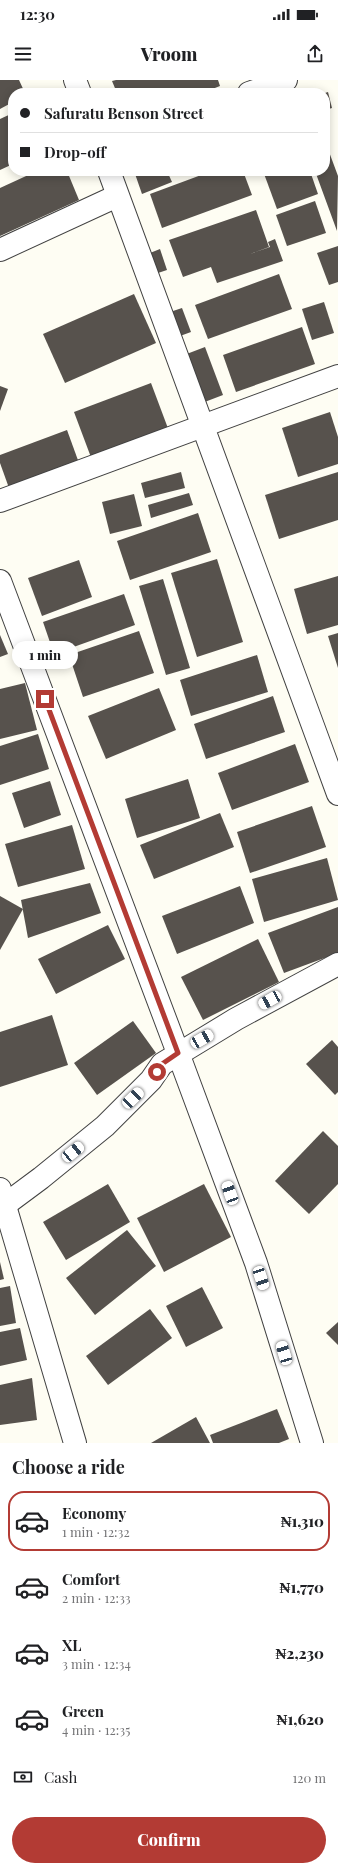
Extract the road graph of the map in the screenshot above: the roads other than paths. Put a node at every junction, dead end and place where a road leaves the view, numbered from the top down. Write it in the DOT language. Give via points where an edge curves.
graph roads {
  1 [pos="286,80"];
  2 [pos="263,88"];
  3 [pos="111,176"];
  4 [pos="117,196"];
  5 [pos="0,250"];
  6 [pos="338,376"];
  7 [pos="202,426"];
  8 [pos="0,500"];
  9 [pos="0,581"];
  10 [pos="338,794"];
  11 [pos="338,964"];
  12 [pos="178,1053"];
  13 [pos="2,1200"];
  14 [pos="75,1443"];
  15 [pos="312,1443"];
  1 -- 2 [label="street"];
  3 -- 4 [label="street"];
  4 -- 5 [label="street"];
  4 -- 7 [label="street"];
  6 -- 7 [label="street"];
  7 -- 8 [label="street"];
  7 -- 10 [label="street"];
  9 -- 12 [label="street"];
  11 -- 12 [label="street"];
  12 -- 13 [label="street" via="162,1064 151,1080 105,1126 40,1178"];
  12 -- 15 [label="street" via="256,1263"];
  13 -- 14 [label="street"];
}
